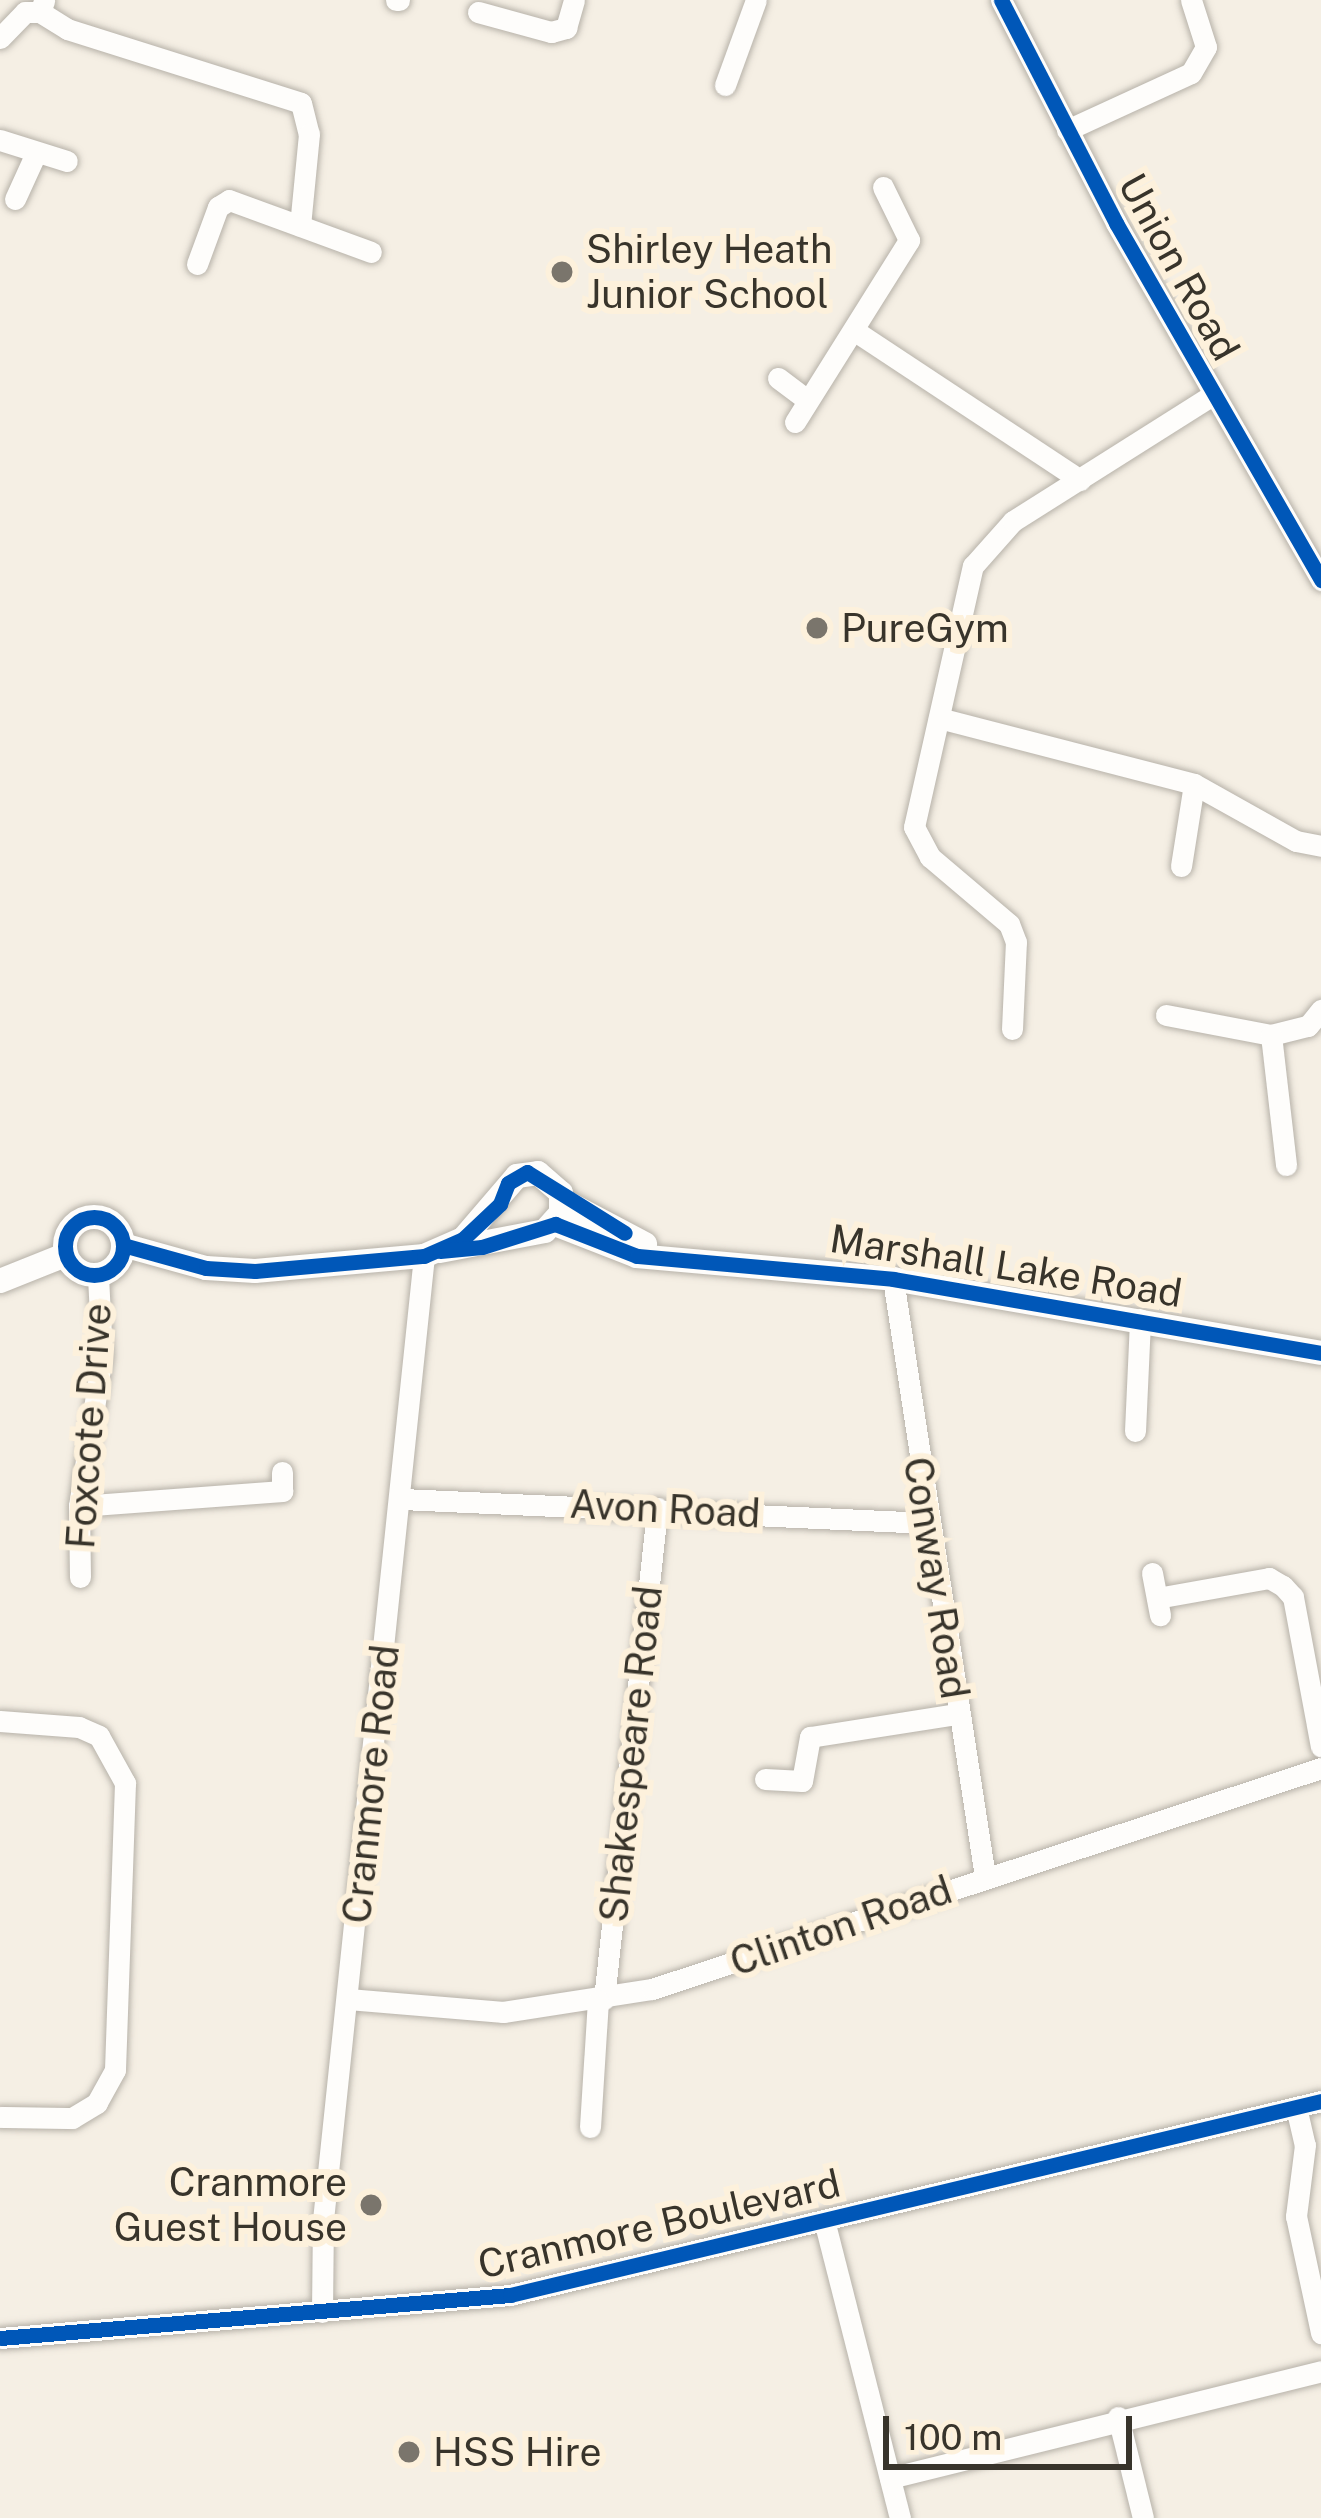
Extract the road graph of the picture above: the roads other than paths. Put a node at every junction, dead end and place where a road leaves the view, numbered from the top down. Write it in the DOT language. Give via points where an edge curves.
graph roads {
  1 [pos="574,0"];
  2 [pos="756,0"];
  3 [pos="1001,0"];
  4 [pos="1191,0"];
  5 [pos="42,6"];
  6 [pos="478,12"];
  7 [pos="0,38"];
  8 [pos="725,85"];
  9 [pos="1067,130"];
  10 [pos="0,140"];
  11 [pos="36,153"];
  12 [pos="68,161"];
  13 [pos="15,199"];
  14 [pos="881,201"];
  15 [pos="300,226"];
  16 [pos="371,252"];
  17 [pos="197,264"];
  18 [pos="855,331"];
  19 [pos="778,377"];
  20 [pos="1212,395"];
  21 [pos="807,400"];
  22 [pos="795,422"];
  23 [pos="1080,480"];
  24 [pos="1317,570"];
  25 [pos="939,718"];
  26 [pos="1194,784"];
  27 [pos="1321,846"];
  28 [pos="1181,870"];
  29 [pos="1321,1010"];
  30 [pos="1166,1015"];
  31 [pos="1193,1020"];
  32 [pos="1008,1035"];
  33 [pos="1271,1035"];
  34 [pos="1187,1044"];
  35 [pos="1259,1147"];
  36 [pos="500,1204"];
  37 [pos="558,1212"];
  38 [pos="520,1232"];
  39 [pos="123,1245"];
  40 [pos="432,1254"];
  41 [pos="65,1255"];
  42 [pos="98,1276"];
  43 [pos="893,1279"];
  44 [pos="0,1281"];
  45 [pos="1140,1319"];
  46 [pos="1321,1353"];
  47 [pos="1135,1431"];
  48 [pos="282,1472"];
  49 [pos="402,1499"];
  50 [pos="79,1506"];
  51 [pos="657,1508"];
  52 [pos="928,1523"];
  53 [pos="1152,1573"];
  54 [pos="80,1576"];
  55 [pos="957,1714"];
  56 [pos="0,1721"];
  57 [pos="1321,1746"];
  58 [pos="1321,1768"];
  59 [pos="766,1779"];
  60 [pos="985,1877"];
  61 [pos="348,1999"];
  62 [pos="601,2000"];
  63 [pos="1321,2101"];
  64 [pos="1296,2107"];
  65 [pos="0,2116"];
  66 [pos="590,2126"];
  67 [pos="824,2220"];
  68 [pos="322,2312"];
  69 [pos="1321,2333"];
  70 [pos="0,2338"];
  71 [pos="1321,2372"];
  72 [pos="1118,2417"];
  73 [pos="890,2478"];
  74 [pos="900,2518"];
  75 [pos="1143,2518"];
  1 -- 6 [label="street" via="566,28 551,32"];
  2 -- 8 [label="street"];
  3 -- 9 [label="street, Union Road"];
  4 -- 9 [label="street" via="1206,47 1200,64"];
  5 -- 7 [label="street"];
  5 -- 15 [label="street" via="67,29 301,103 309,134"];
  9 -- 20 [label="street, Union Road"];
  10 -- 11 [label="street"];
  11 -- 12 [label="street"];
  11 -- 13 [label="street"];
  14 -- 18 [label="street" via="909,240"];
  15 -- 16 [label="street"];
  15 -- 17 [label="street" via="230,200 218,207"];
  18 -- 21 [label="street"];
  18 -- 23 [label="street"];
  19 -- 21 [label="street"];
  20 -- 23 [label="street"];
  20 -- 24 [label="street, Union Road"];
  21 -- 22 [label="street"];
  23 -- 25 [label="street" via="1013,520 979,554"];
  25 -- 26 [label="street"];
  25 -- 32 [label="street" via="914,827 930,857 1009,924 1016,942"];
  26 -- 27 [label="street" via="1296,841"];
  26 -- 28 [label="street"];
  29 -- 33 [label="street" via="1308,1026"];
  30 -- 31 [label="street"];
  31 -- 33 [label="street"];
  31 -- 34 [label="street"];
  33 -- 35 [label="street" via="1284,1154"];
  36 -- 37 [label="main road, Marshall Lake Road" via="508,1183 527,1172 555,1183"];
  36 -- 38 [label="main road"];
  36 -- 40 [label="main road, Marshall Lake Road"];
  37 -- 38 [label="main road"];
  37 -- 43 [label="main road, Marshall Lake Road" via="680,1259"];
  38 -- 40 [label="main road"];
  39 -- 40 [label="main road" via="206,1268 255,1270"];
  39 -- 41 [label="main road" via="113,1225 88,1217 67,1234"];
  39 -- 42 [label="main road" via="117,1265"];
  40 -- 49 [label="street, Cranmore Road"];
  41 -- 42 [label="main road" via="81,1274"];
  41 -- 44 [label="main road"];
  42 -- 50 [label="street, Foxcote Drive" via="102,1355"];
  43 -- 45 [label="main road, Marshall Lake Road"];
  43 -- 52 [label="street, Conway Road"];
  45 -- 46 [label="main road, Marshall Lake Road"];
  45 -- 47 [label="street"];
  48 -- 50 [label="street" via="282,1491"];
  49 -- 51 [label="street, Avon Road"];
  49 -- 61 [label="street, Cranmore Road"];
  50 -- 54 [label="street, Foxcote Drive"];
  51 -- 52 [label="street, Avon Road"];
  51 -- 62 [label="street, Shakespeare Road"];
  52 -- 55 [label="street, Conway Road"];
  53 -- 57 [label="street" via="1158,1607 1269,1578 1283,1586"];
  55 -- 59 [label="street" via="810,1737 802,1781"];
  55 -- 60 [label="street, Conway Road"];
  56 -- 65 [label="street" via="80,1726 112,1746 125,1783 115,2070 97,2103 72,2118"];
  58 -- 60 [label="street, Clinton Road"];
  60 -- 62 [label="street, Clinton Road" via="705,1973"];
  61 -- 62 [label="street, Clinton Road" via="503,2012"];
  61 -- 68 [label="street, Cranmore Road" via="323,2220"];
  62 -- 66 [label="street, Shakespeare Road"];
  63 -- 64 [label="street, Cranmore Boulevard"];
  64 -- 67 [label="street, Cranmore Boulevard"];
  64 -- 69 [label="street" via="1305,2145 1296,2216"];
  67 -- 68 [label="street, Cranmore Boulevard" via="510,2295"];
  67 -- 73 [label="street"];
  68 -- 70 [label="street, Cranmore Boulevard"];
  71 -- 72 [label="street"];
  72 -- 73 [label="street"];
  72 -- 75 [label="street"];
  73 -- 74 [label="street"];
}
